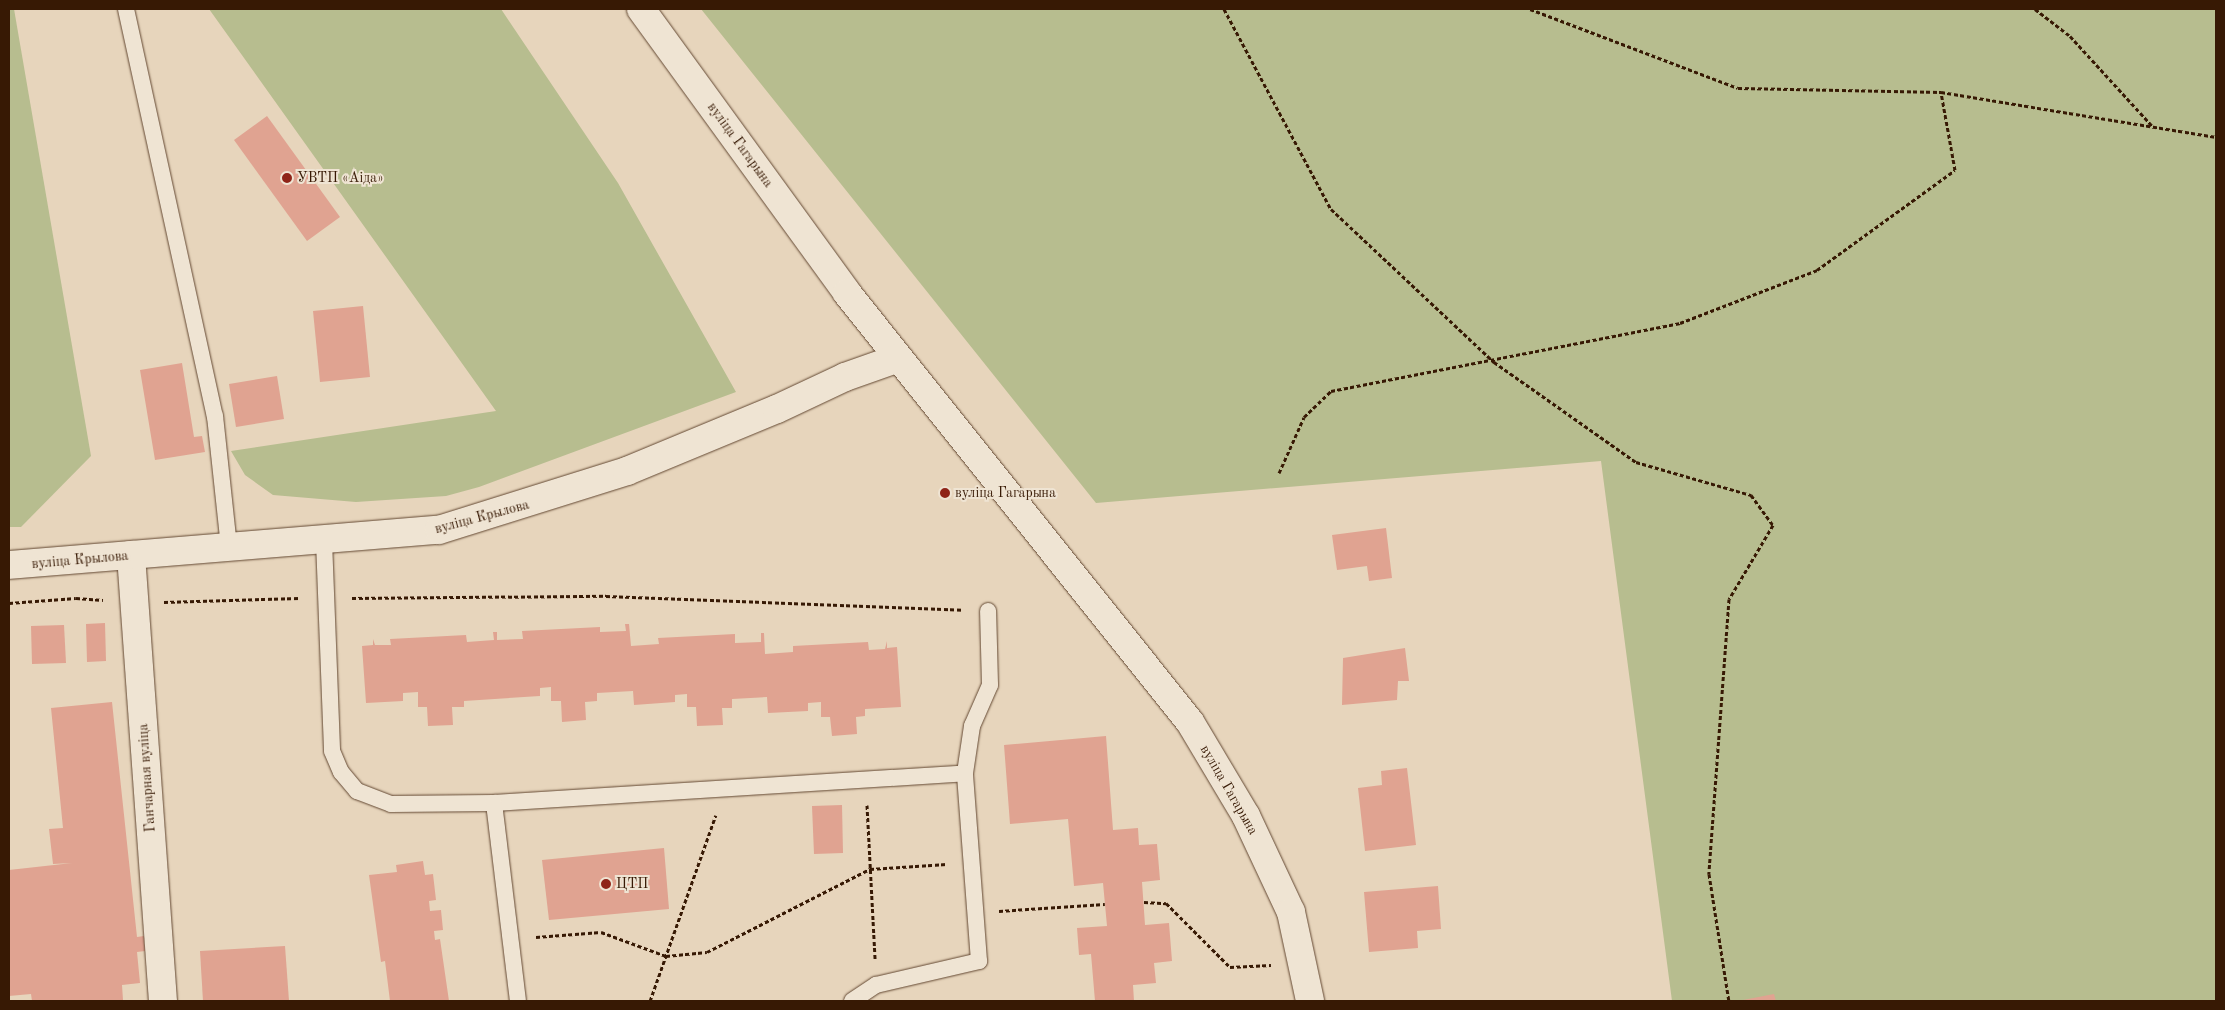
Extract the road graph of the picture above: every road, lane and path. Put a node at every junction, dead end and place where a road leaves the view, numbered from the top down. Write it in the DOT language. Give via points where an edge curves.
graph roads {
  1 [pos="126,9"];
  2 [pos="641,9"];
  3 [pos="1224,9"];
  4 [pos="1530,9"];
  5 [pos="2035,9"];
  6 [pos="1941,92"];
  7 [pos="2153,127"];
  8 [pos="2216,137"];
  9 [pos="899,358"];
  10 [pos="1494,362"];
  11 [pos="1280,474"];
  12 [pos="324,542"];
  13 [pos="229,548"];
  14 [pos="131,555"];
  15 [pos="9,565"];
  16 [pos="326,598"];
  17 [pos="9,603"];
  18 [pos="134,603"];
  19 [pos="988,611"];
  20 [pos="966,773"];
  21 [pos="866,780"];
  22 [pos="725,789"];
  23 [pos="494,803"];
  24 [pos="972,863"];
  25 [pos="870,869"];
  26 [pos="1144,902"];
  27 [pos="1105,904"];
  28 [pos="976,912"];
  29 [pos="511,938"];
  30 [pos="666,956"];
  31 [pos="1280,965"];
  32 [pos="876,985"];
  33 [pos="164,1001"];
  34 [pos="518,1001"];
  35 [pos="650,1001"];
  36 [pos="852,1001"];
  37 [pos="1310,1001"];
  38 [pos="1729,1001"];
  1 -- 13 [label="lane" via="215,416"];
  2 -- 9 [label="main road, вуліца Гагарына" via="847,293"];
  3 -- 10 [label="path" via="1331,209"];
  4 -- 6 [label="path" via="1738,88"];
  5 -- 7 [label="path" via="2070,36"];
  6 -- 7 [label="path"];
  6 -- 10 [label="path" via="1955,170 1817,270 1680,323"];
  7 -- 8 [label="path"];
  9 -- 12 [label="main road, вуліца Крылова" via="845,377 627,472 503,513 438,530"];
  9 -- 37 [label="main road, вуліца Гагарына" via="1190,722 1246,816 1291,912"];
  10 -- 11 [label="path" via="1331,391 1304,417"];
  10 -- 38 [label="path" via="1636,462 1751,495 1773,524 1729,600 1709,874"];
  12 -- 13 [label="main road, вуліца Крылова"];
  12 -- 16 [label="lane"];
  13 -- 14 [label="main road, вуліца Крылова"];
  14 -- 15 [label="main road, вуліца Крылова"];
  14 -- 18 [label="main road, Ганчарная вуліца"];
  16 -- 18 [label="path"];
  16 -- 19 [label="path" via="606,596"];
  16 -- 23 [label="lane" via="332,751 341,772 357,791 391,804"];
  17 -- 18 [label="path" via="76,598"];
  18 -- 33 [label="main road, Ганчарная вуліца"];
  19 -- 20 [label="lane" via="990,685 972,726"];
  20 -- 21 [label="lane"];
  20 -- 24 [label="lane"];
  21 -- 22 [label="lane"];
  21 -- 25 [label="path"];
  22 -- 23 [label="lane"];
  22 -- 30 [label="path"];
  23 -- 29 [label="lane"];
  24 -- 25 [label="path"];
  24 -- 28 [label="lane"];
  25 -- 30 [label="path" via="707,952"];
  25 -- 32 [label="path"];
  26 -- 31 [label="path" via="1166,903 1230,968"];
  27 -- 28 [label="path"];
  28 -- 32 [label="lane" via="979,961"];
  29 -- 30 [label="path" via="601,932"];
  29 -- 34 [label="lane"];
  30 -- 35 [label="path"];
  32 -- 36 [label="lane"];
}
